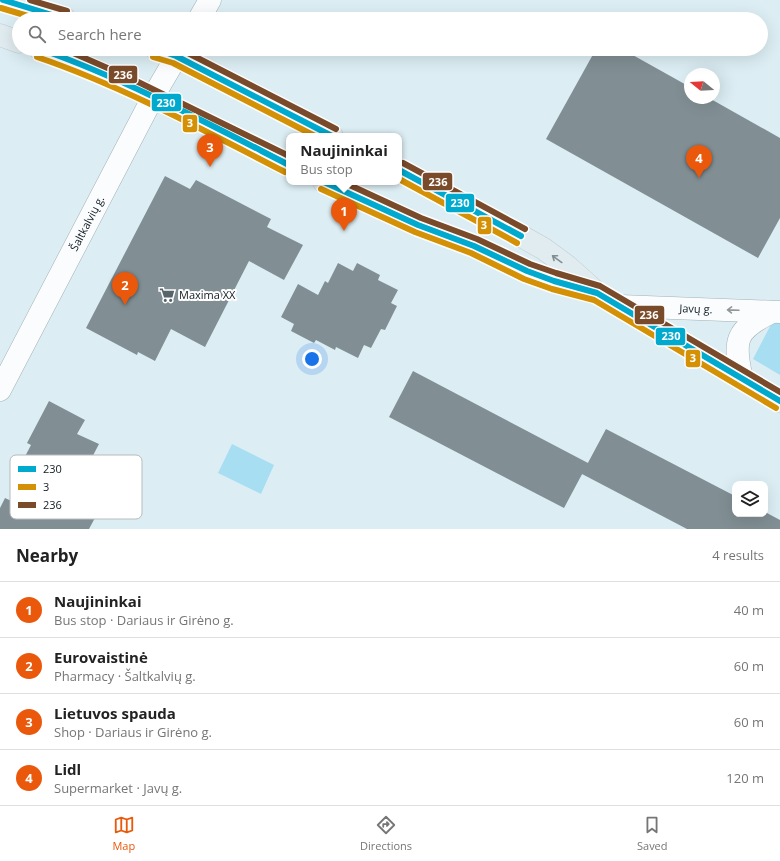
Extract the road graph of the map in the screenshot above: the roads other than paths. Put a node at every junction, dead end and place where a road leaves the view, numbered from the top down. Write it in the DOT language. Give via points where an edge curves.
graph roads {
  1 [pos="3,0"];
  2 [pos="210,0"];
  3 [pos="42,12"];
  4 [pos="203,12"];
  5 [pos="0,35"];
  6 [pos="12,39"];
  7 [pos="60,56"];
  8 [pos="177,56"];
  9 [pos="185,56"];
  10 [pos="153,97"];
  11 [pos="326,133"];
  12 [pos="286,163"];
  13 [pos="402,172"];
  14 [pos="331,185"];
  15 [pos="597,293"];
  16 [pos="620,306"];
  17 [pos="776,312"];
  18 [pos="742,379"];
  19 [pos="0,390"];
  20 [pos="780,401"];
  1 -- 3 [label="main road"];
  2 -- 4 [label="street"];
  5 -- 6 [label="main road"];
  7 -- 10 [label="main road"];
  8 -- 10 [label="street, Šaltkalvių g."];
  9 -- 11 [label="main road"];
  10 -- 12 [label="main road"];
  10 -- 19 [label="street, Šaltkalvių g."];
  15 -- 13 [label="main road, one-way" via="544,249"];
  14 -- 15 [label="main road" via="418,225 554,281"];
  15 -- 16 [label="main road"];
  17 -- 16 [label="street, Javų g., one-way"];
  16 -- 18 [label="main road"];
  17 -- 18 [label="street, Javų g." via="753,321 741,335 737,345"];
  18 -- 20 [label="main road"];
}
